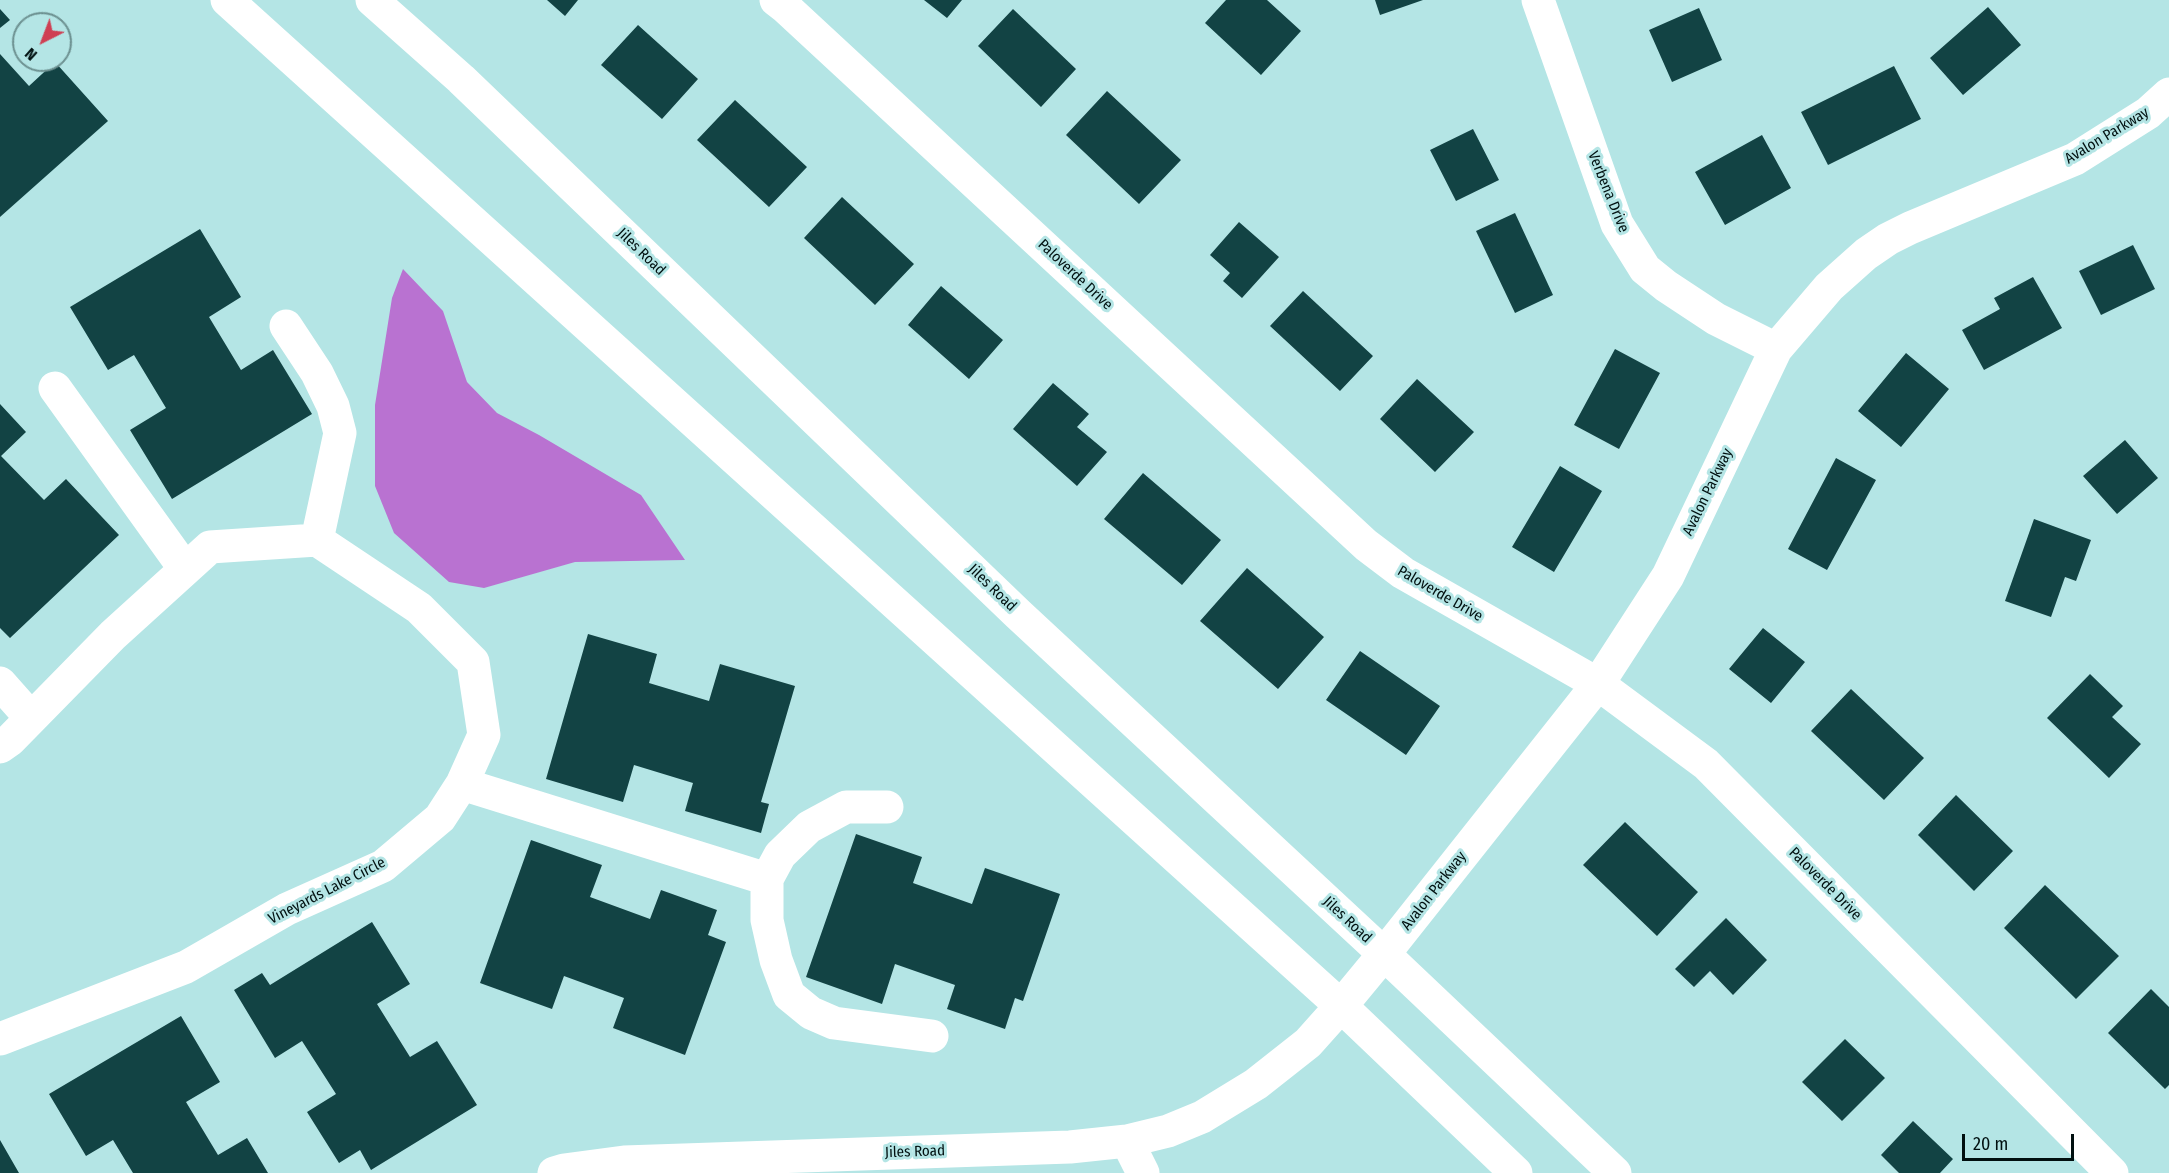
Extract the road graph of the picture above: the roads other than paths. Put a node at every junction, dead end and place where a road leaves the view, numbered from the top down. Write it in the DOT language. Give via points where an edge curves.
graph roads {
  1 [pos="227,0"];
  2 [pos="372,0"];
  3 [pos="776,0"];
  4 [pos="1538,0"];
  5 [pos="2169,94"];
  6 [pos="286,326"];
  7 [pos="1776,349"];
  8 [pos="56,388"];
  9 [pos="317,540"];
  10 [pos="185,569"];
  11 [pos="0,683"];
  12 [pos="1598,684"];
  13 [pos="31,718"];
  14 [pos="0,747"];
  15 [pos="462,784"];
  16 [pos="887,807"];
  17 [pos="767,879"];
  18 [pos="1384,954"];
  19 [pos="1341,1006"];
  20 [pos="932,1036"];
  21 [pos="0,1039"];
  22 [pos="1127,1141"];
  23 [pos="554,1173"];
  24 [pos="1143,1173"];
  25 [pos="1516,1173"];
  26 [pos="1615,1173"];
  27 [pos="2112,1173"];
  1 -- 19 [label="street"];
  2 -- 18 [label="street, Jiles Road" via="461,79 1009,605"];
  3 -- 12 [label="street, Paloverde Drive" via="1366,545 1402,573"];
  4 -- 7 [label="street, Verbena Drive" via="1617,224 1645,269 1716,319"];
  5 -- 7 [label="street, Avalon Parkway" via="2148,113 2074,159 1888,239 1829,287"];
  6 -- 9 [label="street" via="317,374 333,406 340,433"];
  7 -- 12 [label="street, Avalon Parkway" via="1668,576"];
  8 -- 10 [label="street"];
  9 -- 10 [label="street" via="210,547"];
  9 -- 15 [label="street, Vineyards Lake Circle" via="419,608 473,662 484,735"];
  10 -- 13 [label="street" via="112,635"];
  11 -- 13 [label="street"];
  12 -- 18 [label="street, Avalon Parkway"];
  12 -- 27 [label="street, Paloverde Drive" via="1706,764"];
  13 -- 14 [label="street"];
  15 -- 17 [label="street"];
  15 -- 21 [label="street, Vineyards Lake Circle" via="440,818 383,866 287,909 186,967"];
  16 -- 17 [label="street" via="846,807 809,828 780,855"];
  17 -- 20 [label="street" via="767,920 789,994 811,1013 834,1023"];
  18 -- 19 [label="street, Avalon Parkway"];
  18 -- 26 [label="street, Jiles Road"];
  19 -- 22 [label="street, Jiles Road" via="1308,1042 1256,1084 1202,1117"];
  19 -- 25 [label="street"];
  22 -- 23 [label="street, Jiles Road" via="1070,1148 624,1162"];
  22 -- 24 [label="street"];
}
